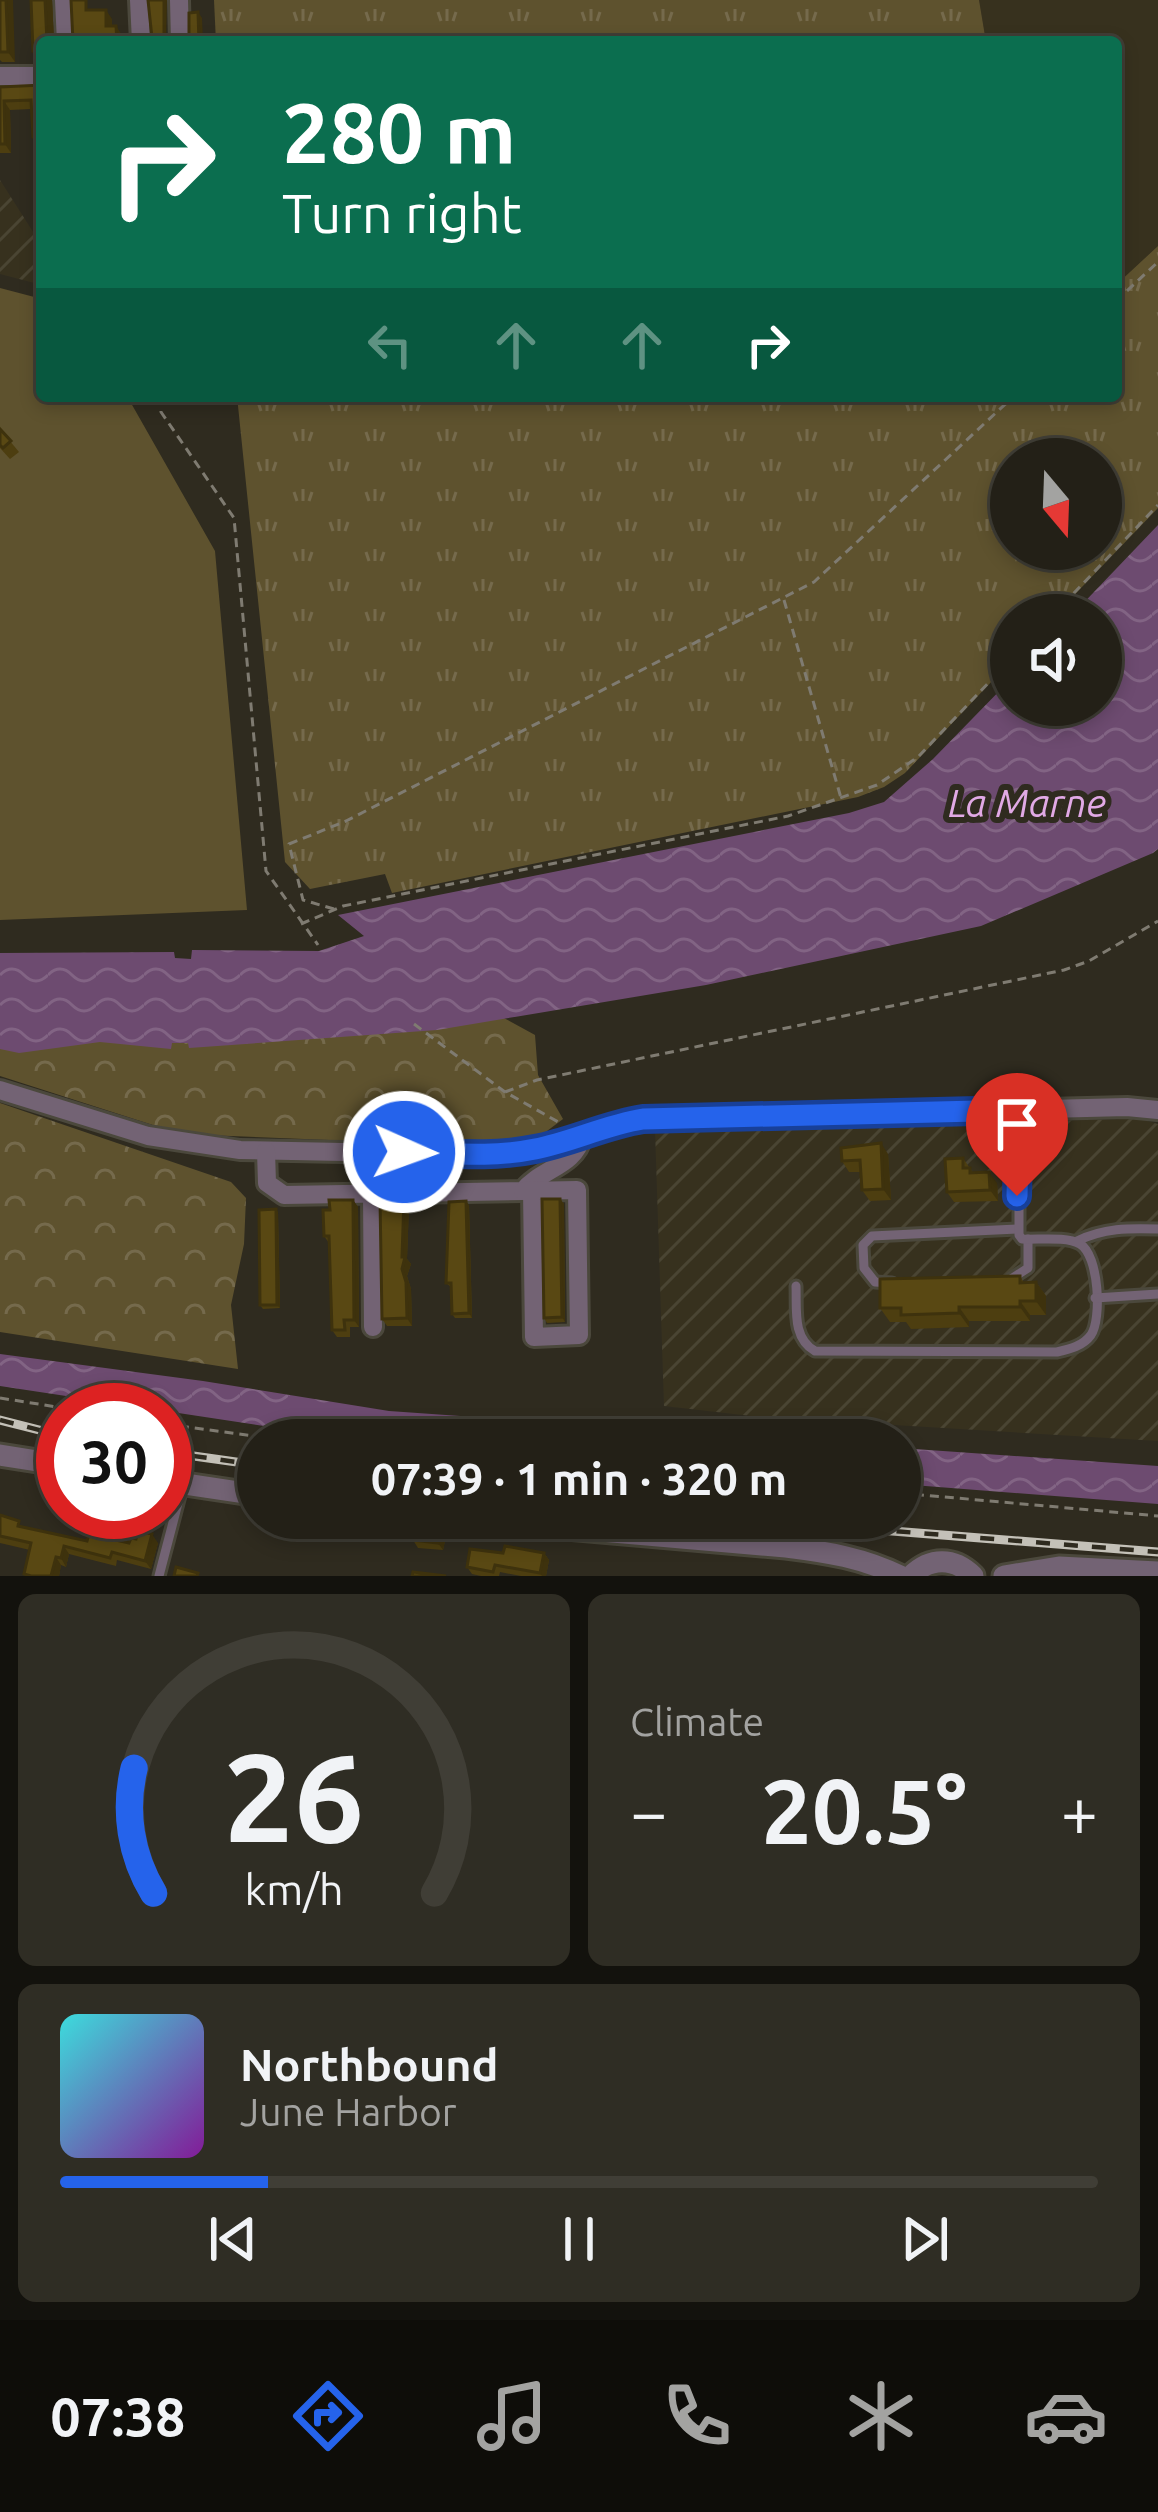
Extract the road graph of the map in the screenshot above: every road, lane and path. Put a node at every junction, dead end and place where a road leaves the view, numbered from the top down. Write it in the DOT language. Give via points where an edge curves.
graph roads {
  1 [pos="64,0"];
  2 [pos="139,0"];
  3 [pos="178,0"];
  4 [pos="66,36"];
  5 [pos="141,36"];
  6 [pos="180,36"];
  7 [pos="0,76"];
  8 [pos="36,76"];
  9 [pos="1158,262"];
  10 [pos="1122,295"];
  11 [pos="160,402"];
  12 [pos="1008,402"];
  13 [pos="1158,505"];
  14 [pos="1073,594"];
  15 [pos="783,598"];
  16 [pos="990,681"];
  17 [pos="841,798"];
  18 [pos="334,909"];
  19 [pos="1158,921"];
  20 [pos="302,924"];
  21 [pos="318,945"];
  22 [pos="414,1024"];
  23 [pos="0,1090"];
  24 [pos="505,1092"];
  25 [pos="1158,1109"];
  26 [pos="1019,1110"];
  27 [pos="582,1136"];
  28 [pos="266,1151"];
  29 [pos="528,1191"];
  30 [pos="372,1193"];
  31 [pos="1158,1228"];
  32 [pos="1017,1229"];
  33 [pos="1028,1240"];
  34 [pos="1077,1241"];
  35 [pos="992,1280"];
  36 [pos="904,1283"];
  37 [pos="796,1286"];
  38 [pos="1158,1294"];
  39 [pos="1095,1298"];
  40 [pos="373,1328"];
  41 [pos="0,1397"];
  42 [pos="36,1403"];
  43 [pos="192,1428"];
  44 [pos="237,1434"];
  45 [pos="0,1455"];
  46 [pos="36,1461"];
  47 [pos="192,1486"];
  48 [pos="237,1492"];
  49 [pos="921,1495"];
  50 [pos="1158,1516"];
  51 [pos="165,1539"];
  52 [pos="694,1539"];
  53 [pos="1158,1573"];
  54 [pos="159,1576"];
  55 [pos="900,1576"];
  56 [pos="911,1576"];
  57 [pos="973,1576"];
  58 [pos="1004,1576"];
  1 -- 4 [label="street"];
  2 -- 5 [label="street"];
  3 -- 6 [label="street"];
  7 -- 8 [label="street"];
  9 -- 10 [label="path"];
  11 -- 20 [label="path" via="236,526 266,871"];
  12 -- 15 [label="path" via="814,583"];
  13 -- 14 [label="path"];
  15 -- 17 [label="path"];
  15 -- 18 [label="path" via="289,844 303,899"];
  16 -- 17 [label="path" via="919,757"];
  17 -- 18 [label="path" via="788,816"];
  18 -- 20 [label="path"];
  19 -- 24 [label="path" via="1064,970"];
  20 -- 21 [label="path"];
  22 -- 24 [label="path"];
  23 -- 28 [label="street" via="176,1143"];
  24 -- 27 [label="path"];
  25 -- 26 [label="street"];
  26 -- 27 [label="street" via="643,1119"];
  26 -- 32 [label="lane"];
  27 -- 28 [label="street" via="495,1155"];
  27 -- 29 [label="street" via="571,1159 538,1176"];
  28 -- 30 [label="street" via="267,1183 284,1195"];
  29 -- 29 [label="street" via="534,1337 579,1335 577,1190"];
  29 -- 30 [label="street"];
  30 -- 40 [label="street"];
  31 -- 34 [label="lane" via="1117,1228"];
  32 -- 33 [label="lane"];
  32 -- 36 [label="lane" via="866,1240 868,1276"];
  33 -- 34 [label="lane"];
  33 -- 35 [label="lane" via="1027,1272"];
  34 -- 39 [label="lane" via="1096,1268"];
  37 -- 39 [label="lane" via="798,1331 815,1351 1073,1349 1095,1329"];
  38 -- 39 [label="lane"];
  41 -- 42 [label="path"];
  43 -- 44 [label="path"];
  45 -- 46 [label="street"];
  47 -- 48 [label="street"];
  49 -- 50 [label="path"];
  51 -- 54 [label="lane"];
  52 -- 55 [label="street" via="839,1554"];
  53 -- 58 [label="street" via="1059,1567"];
  56 -- 57 [label="street" via="946,1561"];
}
